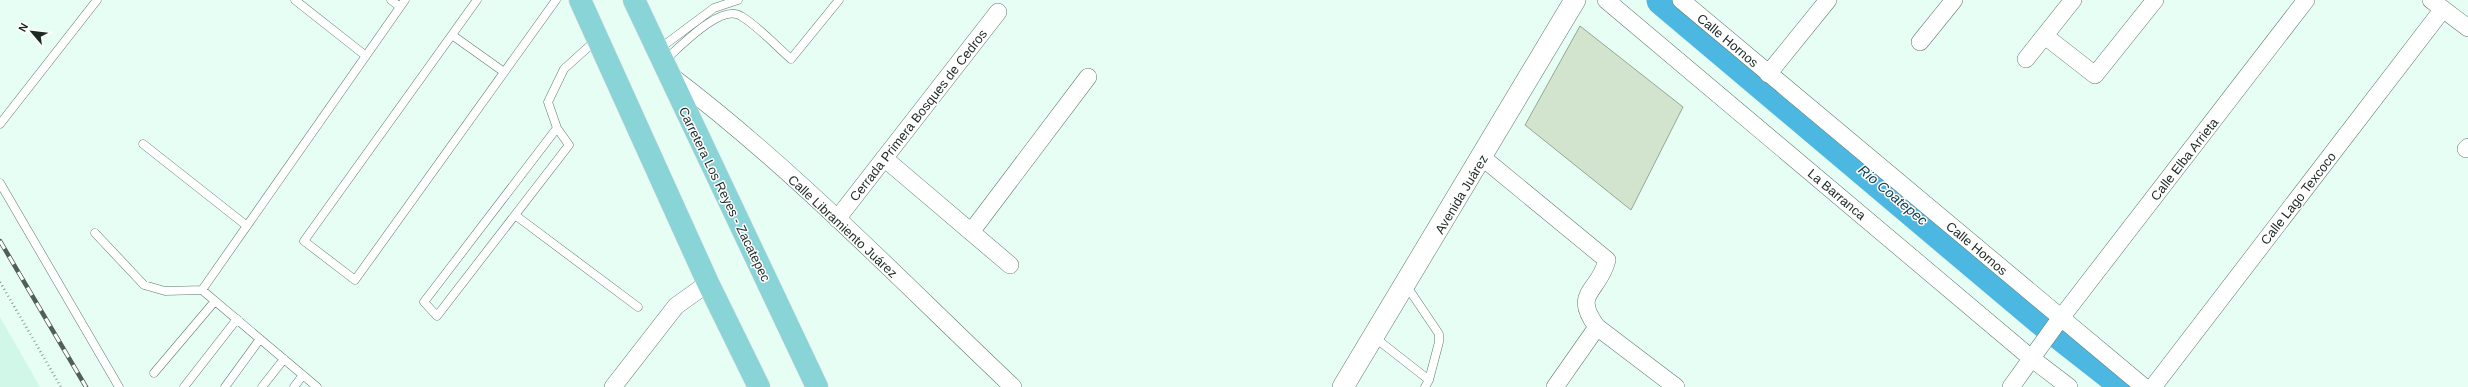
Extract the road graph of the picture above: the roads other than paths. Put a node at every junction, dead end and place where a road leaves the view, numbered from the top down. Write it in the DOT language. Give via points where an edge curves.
graph roads {
  1 [pos="97,0"];
  2 [pos="295,0"];
  3 [pos="391,0"];
  4 [pos="477,0"];
  5 [pos="556,0"];
  6 [pos="580,0"];
  7 [pos="634,0"];
  8 [pos="738,0"];
  9 [pos="839,0"];
  10 [pos="1576,0"];
  11 [pos="1606,0"];
  12 [pos="1681,0"];
  13 [pos="1828,0"];
  14 [pos="1954,0"];
  15 [pos="2073,0"];
  16 [pos="2155,0"];
  17 [pos="2306,0"];
  18 [pos="403,3"];
  19 [pos="2437,5"];
  20 [pos="998,12"];
  21 [pos="2468,28"];
  22 [pos="452,35"];
  23 [pos="2045,36"];
  24 [pos="598,38"];
  25 [pos="1920,42"];
  26 [pos="366,56"];
  27 [pos="2026,59"];
  28 [pos="662,62"];
  29 [pos="504,72"];
  30 [pos="1768,74"];
  31 [pos="1088,77"];
  32 [pos="0,124"];
  33 [pos="557,128"];
  34 [pos="142,144"];
  35 [pos="884,158"];
  36 [pos="1483,158"];
  37 [pos="0,183"];
  38 [pos="515,215"];
  39 [pos="837,219"];
  40 [pos="247,226"];
  41 [pos="971,232"];
  42 [pos="95,233"];
  43 [pos="1010,265"];
  44 [pos="708,283"];
  45 [pos="1406,284"];
  46 [pos="202,290"];
  47 [pos="215,301"];
  48 [pos="638,307"];
  49 [pos="237,319"];
  50 [pos="2059,321"];
  51 [pos="1597,327"];
  52 [pos="1374,337"];
  53 [pos="260,339"];
  54 [pos="2033,356"];
  55 [pos="284,359"];
  56 [pos="154,373"];
  57 [pos="303,375"];
  58 [pos="1427,384"];
  59 [pos="119,387"];
  60 [pos="184,387"];
  61 [pos="225,387"];
  62 [pos="262,387"];
  63 [pos="294,387"];
  64 [pos="317,387"];
  65 [pos="613,387"];
  66 [pos="759,387"];
  67 [pos="817,387"];
  68 [pos="1013,387"];
  69 [pos="1343,387"];
  70 [pos="1555,387"];
  71 [pos="1676,387"];
  72 [pos="2011,387"];
  73 [pos="2069,387"];
  74 [pos="2144,387"];
  75 [pos="2153,387"];
  1 -- 32 [label="lane"];
  2 -- 26 [label="lane"];
  3 -- 18 [label="lane"];
  4 -- 22 [label="lane"];
  5 -- 29 [label="lane"];
  6 -- 24 [label="main road"];
  7 -- 28 [label="main road, Carretera Los Reyes - Zacatepec"];
  8 -- 28 [label="lane" via="714,8"];
  9 -- 28 [label="lane" via="791,59 740,15 727,13 716,18"];
  10 -- 36 [label="street, Avenida Juárez"];
  11 -- 54 [label="street, La Barranca"];
  12 -- 30 [label="street, Calle Hornos"];
  13 -- 30 [label="street"];
  14 -- 25 [label="street"];
  15 -- 23 [label="street"];
  16 -- 23 [label="street" via="2095,75"];
  17 -- 50 [label="street, Calle Elba Arrieta"];
  18 -- 26 [label="lane"];
  19 -- 21 [label="street"];
  19 -- 75 [label="street, Calle Lago Texcoco"];
  20 -- 35 [label="street, Cerrada Primera Bosques de Cedros"];
  22 -- 29 [label="lane"];
  22 -- 29 [label="lane" via="304,241 355,280"];
  23 -- 27 [label="street"];
  24 -- 33 [label="lane" via="564,69 548,102"];
  24 -- 44 [label="main road"];
  26 -- 40 [label="lane"];
  28 -- 39 [label="street, Calle Libramiento Juárez"];
  28 -- 67 [label="main road, Carretera Los Reyes - Zacatepec"];
  30 -- 50 [label="street, Calle Hornos"];
  31 -- 41 [label="street"];
  33 -- 38 [label="lane" via="569,145"];
  33 -- 38 [label="lane" via="424,302 437,316"];
  34 -- 40 [label="lane"];
  35 -- 39 [label="street, Cerrada Primera Bosques de Cedros"];
  35 -- 41 [label="street"];
  36 -- 45 [label="street, Avenida Juárez"];
  36 -- 51 [label="street" via="1607,260 1603,274 1587,296 1584,306 1587,315"];
  37 -- 59 [label="lane"];
  38 -- 48 [label="lane"];
  39 -- 68 [label="street, Calle Libramiento Juárez"];
  40 -- 46 [label="lane"];
  41 -- 43 [label="street"];
  42 -- 46 [label="lane" via="144,285 165,291"];
  44 -- 65 [label="street" via="676,306"];
  44 -- 66 [label="main road"];
  45 -- 52 [label="street, Avenida Juárez"];
  45 -- 58 [label="lane" via="1439,334"];
  46 -- 47 [label="lane"];
  47 -- 49 [label="lane"];
  47 -- 56 [label="lane"];
  49 -- 53 [label="lane"];
  49 -- 60 [label="lane"];
  50 -- 54 [label="street, Calle Elba Arrieta"];
  50 -- 74 [label="street, Calle Hornos"];
  51 -- 70 [label="street"];
  51 -- 71 [label="street"];
  52 -- 58 [label="lane"];
  52 -- 69 [label="street, Avenida Juárez"];
  53 -- 55 [label="lane"];
  53 -- 61 [label="lane"];
  54 -- 72 [label="street, Calle Elba Arrieta"];
  54 -- 73 [label="street, La Barranca"];
  55 -- 57 [label="lane"];
  55 -- 62 [label="lane"];
  57 -- 63 [label="lane"];
  57 -- 64 [label="lane"];
}
